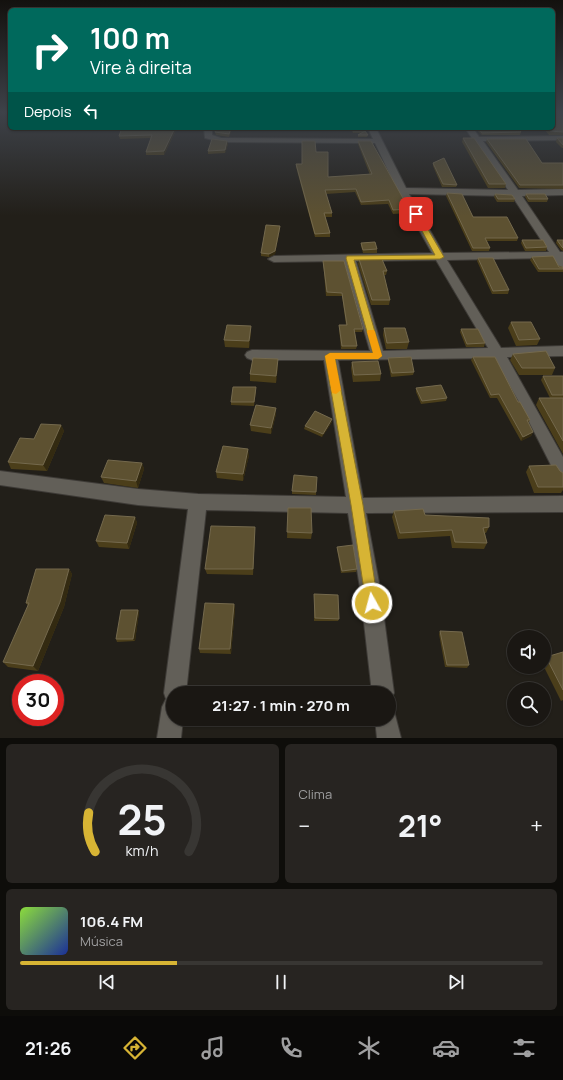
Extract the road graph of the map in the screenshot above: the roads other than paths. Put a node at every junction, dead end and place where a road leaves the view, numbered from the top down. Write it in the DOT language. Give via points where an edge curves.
graph roads {
  1 [pos="380,147"];
  2 [pos="482,147"];
  3 [pos="403,191"];
  4 [pos="563,192"];
  5 [pos="515,193"];
  6 [pos="560,255"];
  7 [pos="440,257"];
  8 [pos="349,258"];
  9 [pos="274,259"];
  10 [pos="563,267"];
  11 [pos="563,351"];
  12 [pos="497,353"];
  13 [pos="252,355"];
  14 [pos="330,356"];
  15 [pos="378,356"];
  16 [pos="563,472"];
  17 [pos="0,478"];
  18 [pos="198,502"];
  19 [pos="563,504"];
  20 [pos="357,505"];
  21 [pos="176,686"];
  22 [pos="382,686"];
  23 [pos="171,726"];
  24 [pos="387,726"];
  25 [pos="169,738"];
  26 [pos="389,738"];
  1 -- 3 [label="street"];
  2 -- 5 [label="street"];
  3 -- 5 [label="street"];
  3 -- 7 [label="street"];
  4 -- 5 [label="street"];
  5 -- 6 [label="street"];
  6 -- 7 [label="street"];
  6 -- 10 [label="street"];
  7 -- 8 [label="street"];
  7 -- 12 [label="street"];
  8 -- 9 [label="street"];
  8 -- 15 [label="street"];
  11 -- 12 [label="street"];
  12 -- 15 [label="street"];
  12 -- 16 [label="street" via="520,390"];
  13 -- 14 [label="street"];
  14 -- 15 [label="street"];
  14 -- 20 [label="street"];
  17 -- 18 [label="street" via="138,497"];
  18 -- 20 [label="street"];
  18 -- 21 [label="street"];
  19 -- 20 [label="street"];
  20 -- 22 [label="street"];
  23 -- 25 [label="street"];
  24 -- 26 [label="street"];
}
